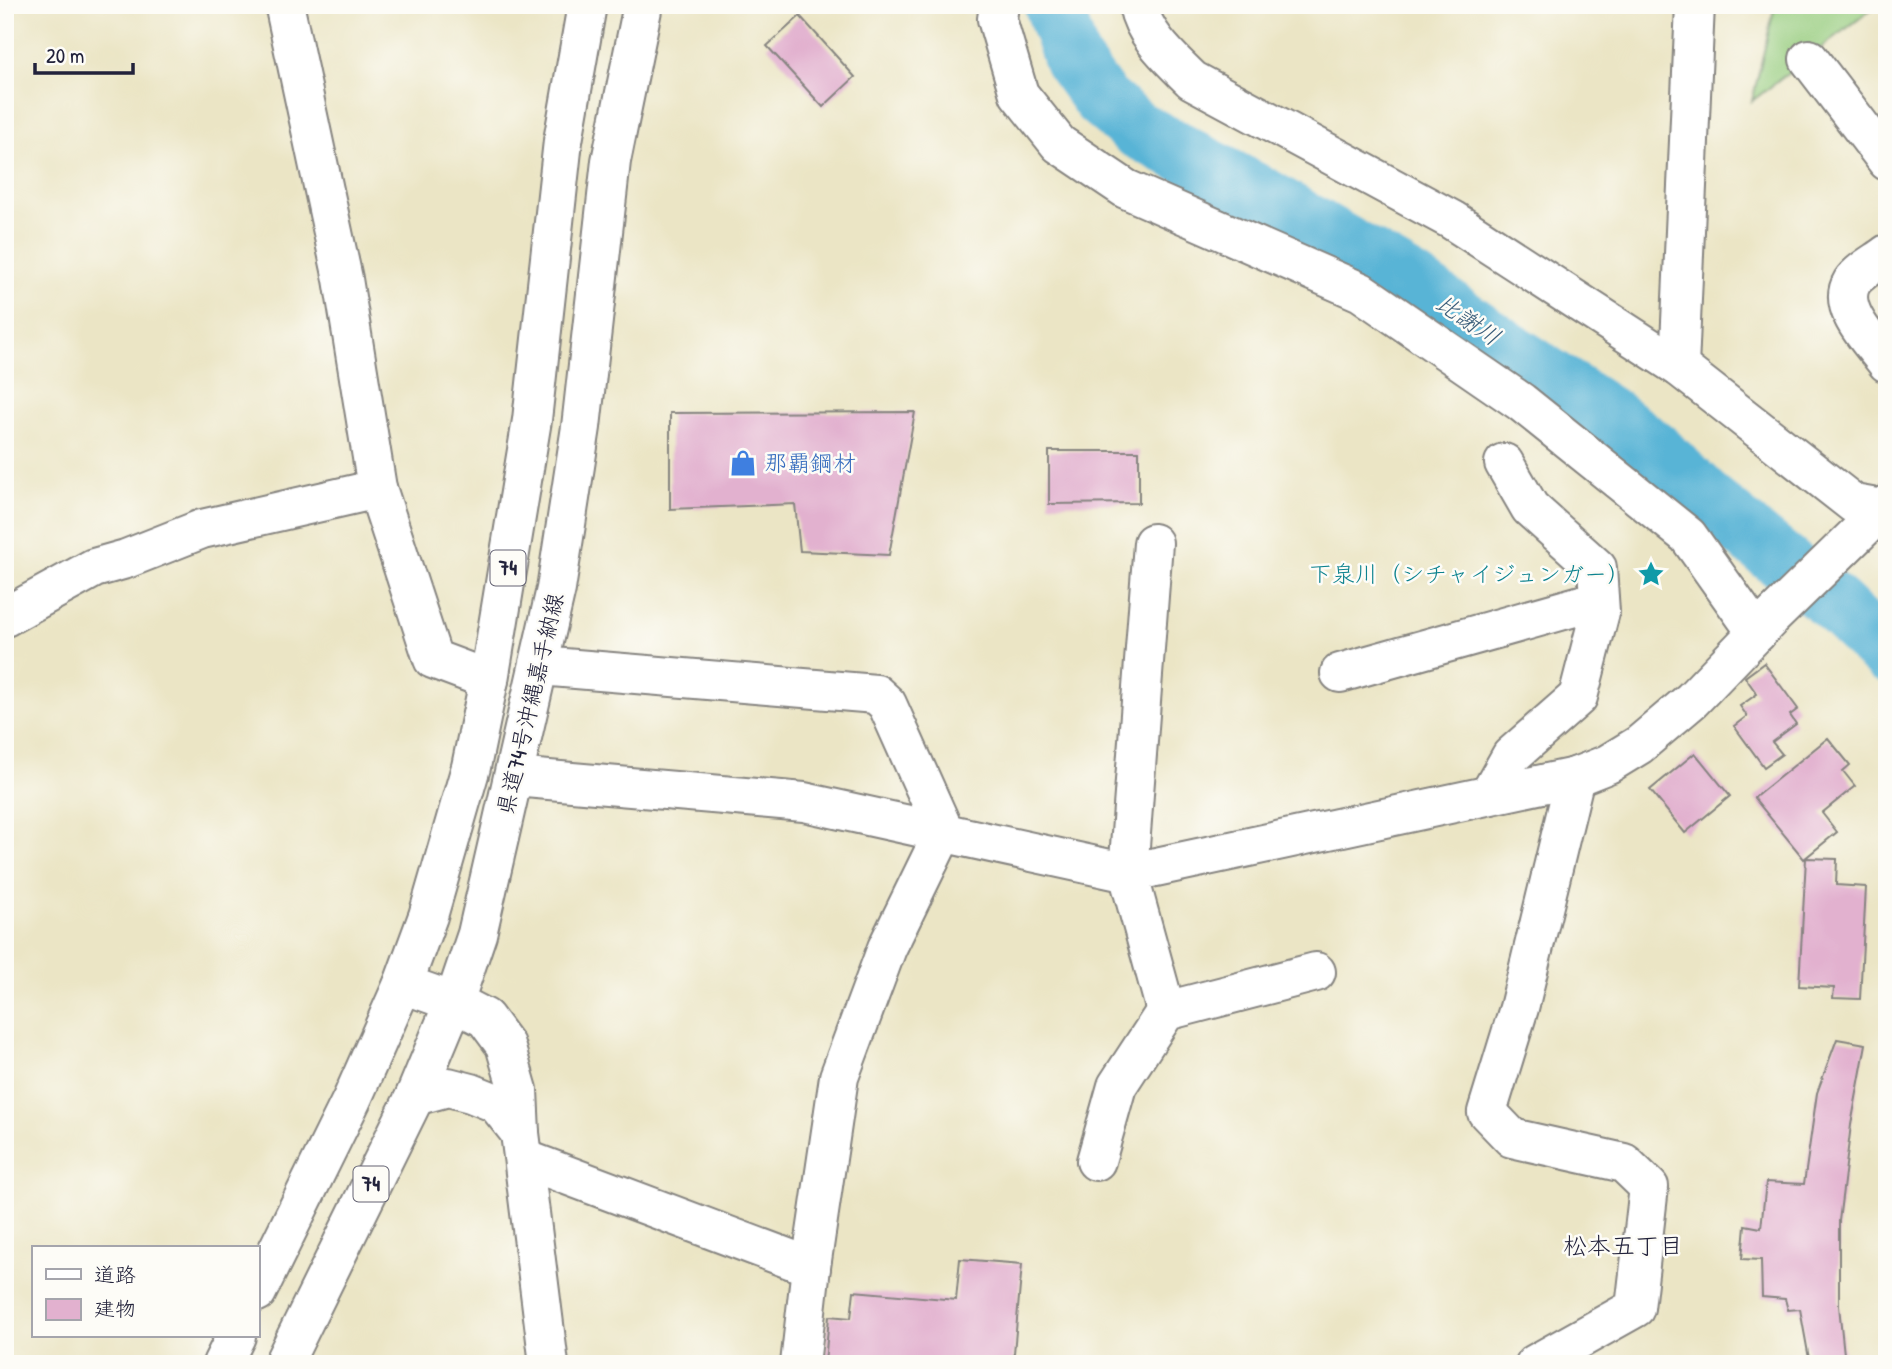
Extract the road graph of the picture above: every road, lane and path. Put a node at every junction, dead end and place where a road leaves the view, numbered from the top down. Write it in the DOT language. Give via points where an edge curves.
graph roads {
  1 [pos="286,5"];
  2 [pos="587,5"];
  3 [pos="643,5"];
  4 [pos="999,5"];
  5 [pos="1138,5"];
  6 [pos="1695,5"];
  7 [pos="1809,58"];
  8 [pos="1887,160"];
  9 [pos="1887,254"];
  10 [pos="1887,363"];
  11 [pos="1679,367"];
  12 [pos="1504,463"];
  13 [pos="377,488"];
  14 [pos="1882,512"];
  15 [pos="1153,543"];
  16 [pos="1599,600"];
  17 [pos="5,617"];
  18 [pos="1764,626"];
  19 [pos="540,666"];
  20 [pos="1340,673"];
  21 [pos="489,680"];
  22 [pos="1575,776"];
  23 [pos="514,777"];
  24 [pos="1489,795"];
  25 [pos="944,831"];
  26 [pos="1128,873"];
  27 [pos="1315,972"];
  28 [pos="402,984"];
  29 [pos="454,1002"];
  30 [pos="1166,1011"];
  31 [pos="415,1096"];
  32 [pos="522,1146"];
  33 [pos="1096,1161"];
  34 [pos="811,1268"];
  35 [pos="259,1289"];
  36 [pos="235,1338"];
  37 [pos="222,1364"];
  38 [pos="283,1364"];
  39 [pos="549,1364"];
  40 [pos="800,1364"];
  41 [pos="1535,1364"];
  1 -- 13 [label="street" via="343,279"];
  2 -- 21 [label="street, 県道74号沖縄嘉手納線 / 74" via="563,141 532,420"];
  3 -- 19 [label="street, 県道74号沖縄嘉手納線 / 74" via="611,161 581,427"];
  4 -- 18 [label="street" via="997,19 1019,94 1059,144 1126,190 1361,292 1521,402 1688,537"];
  5 -- 11 [label="street" via="1159,47 1192,80 1452,220"];
  6 -- 11 [label="street"];
  7 -- 8 [label="street"];
  9 -- 10 [label="street" via="1853,280 1847,295 1851,313"];
  11 -- 14 [label="street" via="1854,504"];
  12 -- 16 [label="street" via="1530,508 1597,568"];
  13 -- 17 [label="street" via="202,529 94,568"];
  13 -- 21 [label="street" via="433,659"];
  14 -- 18 [label="street"];
  15 -- 26 [label="street"];
  16 -- 20 [label="street"];
  16 -- 24 [label="street" via="1600,612 1578,697 1511,756"];
  18 -- 22 [label="street" via="1692,700 1639,746"];
  19 -- 23 [label="street, 県道74号沖縄嘉手納線 / 74"];
  19 -- 25 [label="street" via="876,694 887,704"];
  21 -- 28 [label="street, 県道74号沖縄嘉手納線 / 74" via="468,779 428,916"];
  22 -- 24 [label="street"];
  22 -- 41 [label="street" via="1519,1008 1487,1112 1512,1138 1624,1163 1649,1187 1634,1308"];
  23 -- 25 [label="street" via="804,802"];
  23 -- 29 [label="street, 県道74号沖縄嘉手納線 / 74" via="477,934"];
  24 -- 26 [label="street"];
  25 -- 26 [label="street"];
  25 -- 34 [label="street" via="887,948 839,1077"];
  26 -- 30 [label="street"];
  27 -- 30 [label="street"];
  28 -- 29 [label="street"];
  28 -- 35 [label="street, 県道74号沖縄嘉手納線 / 74" via="352,1099"];
  29 -- 31 [label="street, 県道74号沖縄嘉手納線 / 74"];
  29 -- 32 [label="street" via="485,1018 505,1045 518,1090"];
  30 -- 33 [label="street" via="1116,1086"];
  31 -- 32 [label="street" via="448,1087 496,1103"];
  31 -- 38 [label="street, 県道74号沖縄嘉手納線 / 74"];
  32 -- 34 [label="street"];
  32 -- 39 [label="street"];
  34 -- 40 [label="street"];
  36 -- 37 [label="street"];
}
